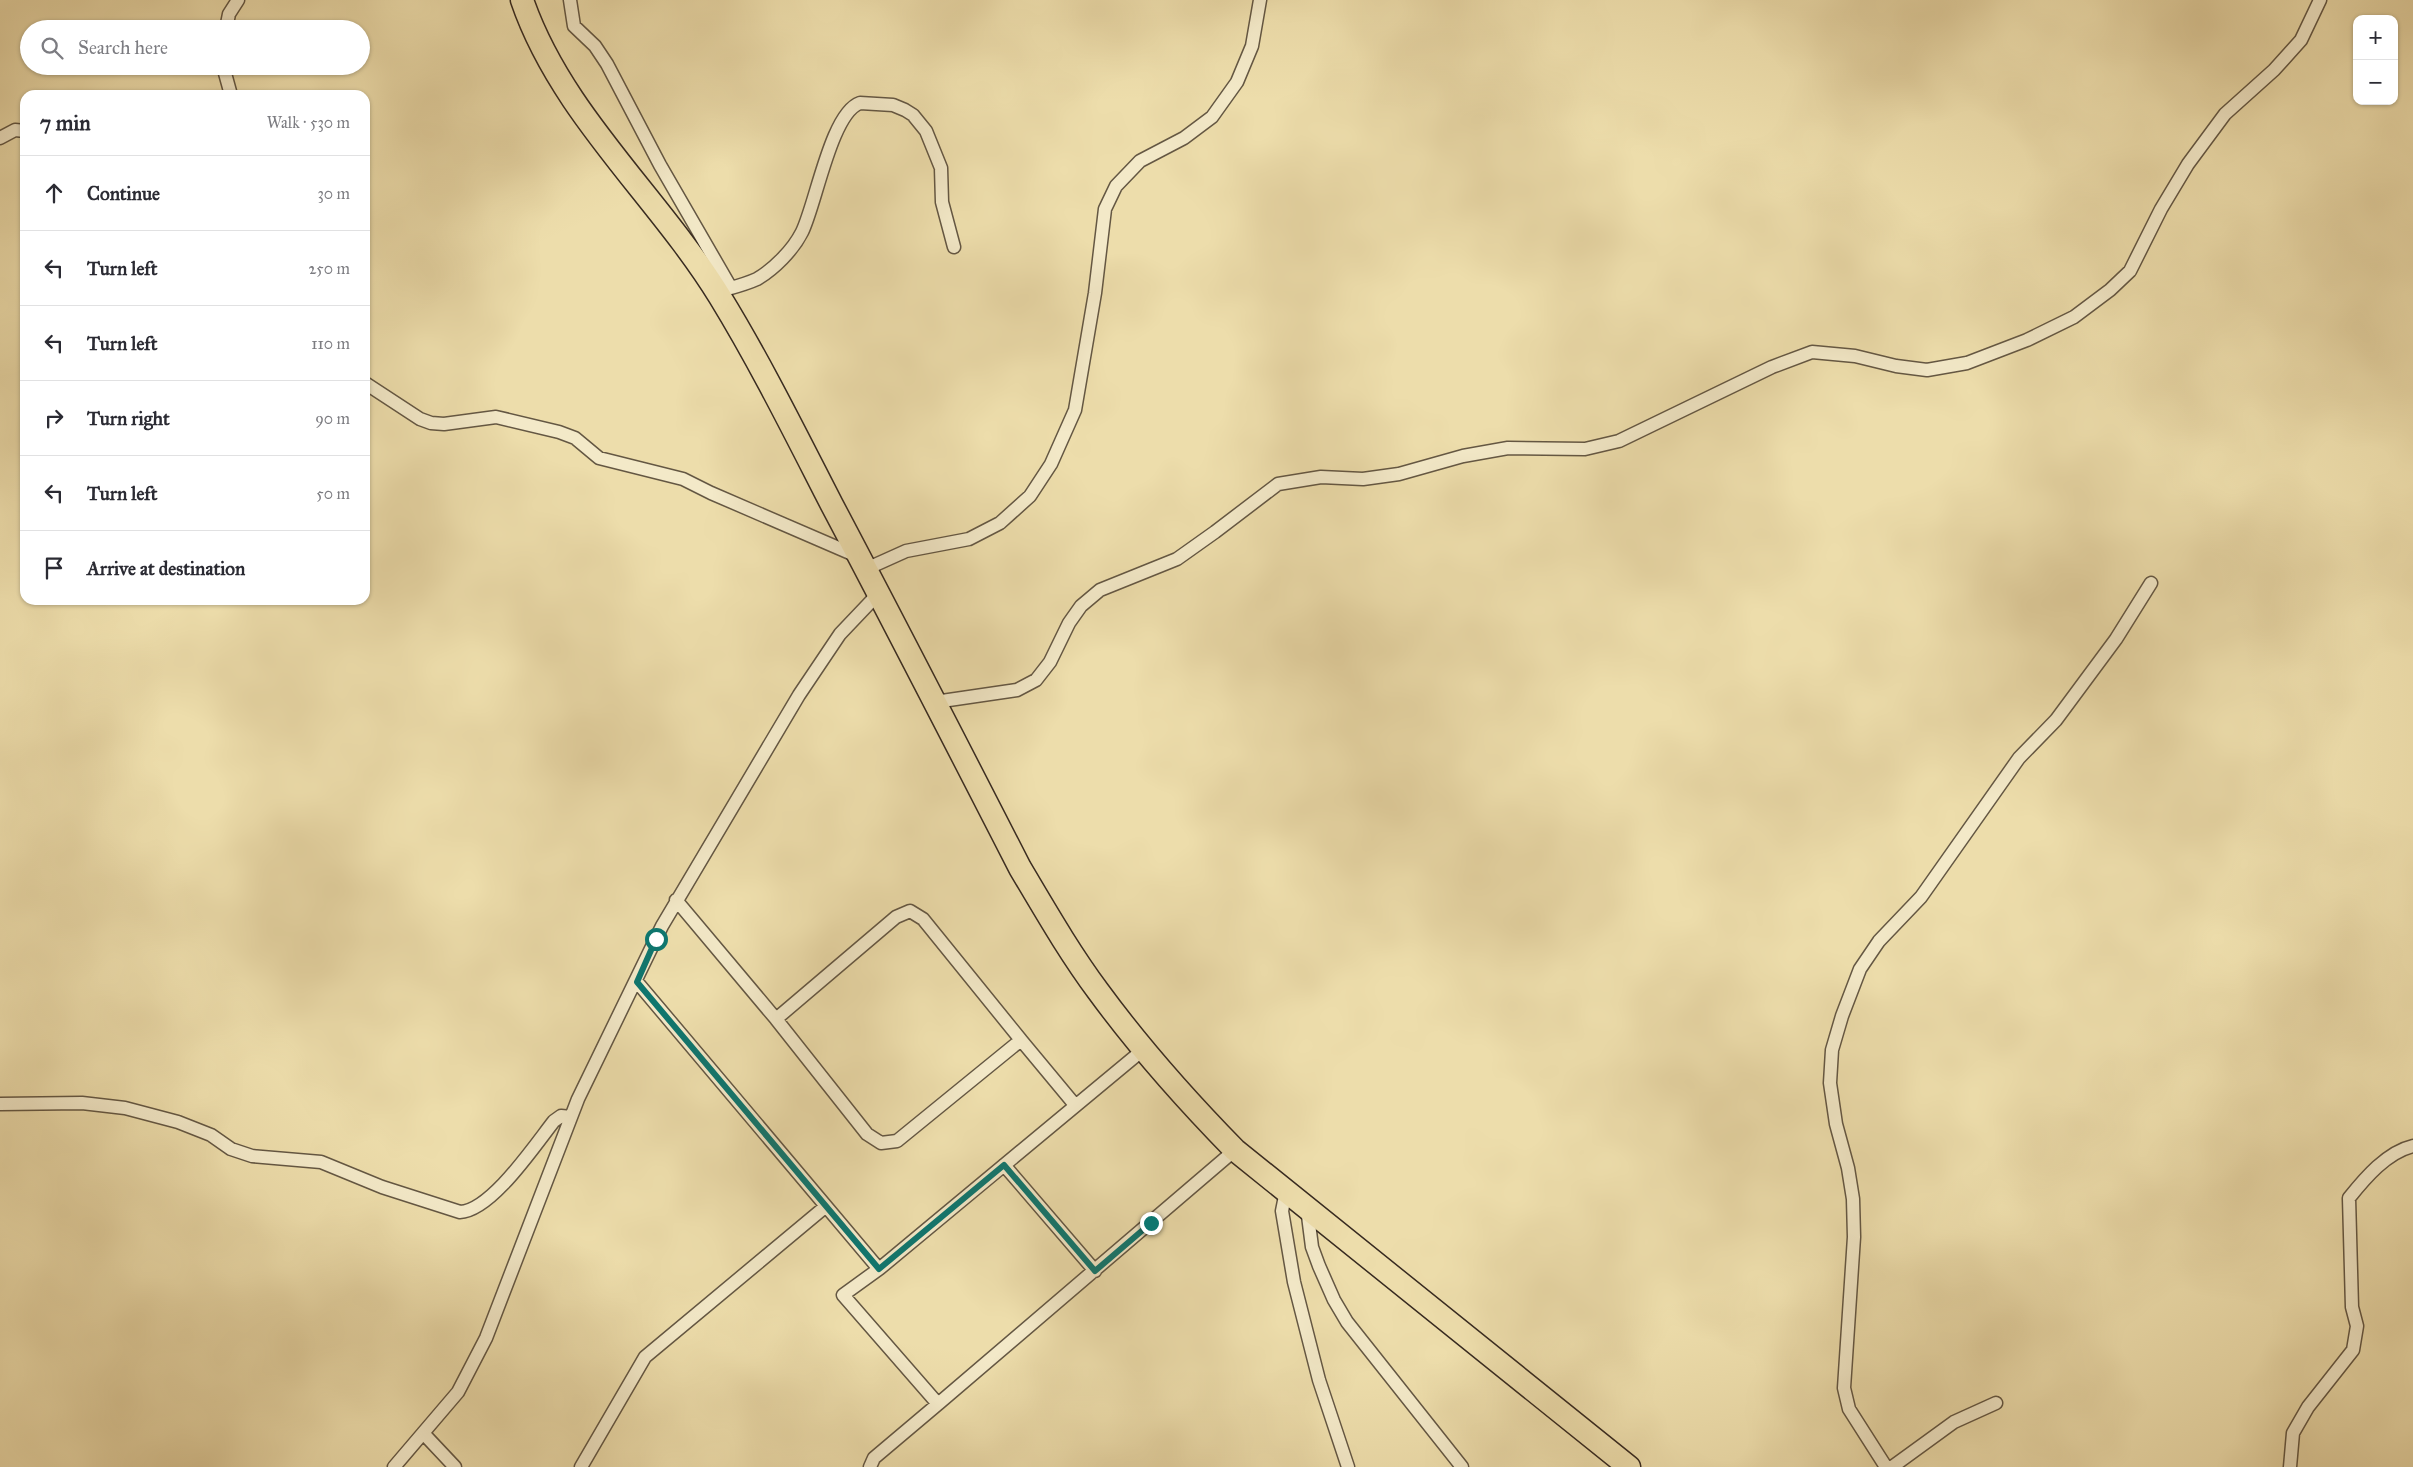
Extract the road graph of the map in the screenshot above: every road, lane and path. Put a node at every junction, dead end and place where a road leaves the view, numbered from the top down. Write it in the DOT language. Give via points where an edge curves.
graph roads {
  1 [pos="238,0"];
  2 [pos="522,0"];
  3 [pos="570,0"];
  4 [pos="1260,0"];
  5 [pos="2320,0"];
  6 [pos="228,20"];
  7 [pos="225,75"];
  8 [pos="230,90"];
  9 [pos="20,130"];
  10 [pos="0,138"];
  11 [pos="954,246"];
  12 [pos="724,290"];
  13 [pos="370,386"];
  14 [pos="863,563"];
  15 [pos="2151,583"];
  16 [pos="878,594"];
  17 [pos="935,702"];
  18 [pos="676,900"];
  19 [pos="637,982"];
  20 [pos="776,1019"];
  21 [pos="1021,1040"];
  22 [pos="1144,1049"];
  23 [pos="0,1104"];
  24 [pos="1075,1105"];
  25 [pos="571,1117"];
  26 [pos="2413,1146"];
  27 [pos="1235,1150"];
  28 [pos="1004,1165"];
  29 [pos="1286,1191"];
  30 [pos="825,1207"];
  31 [pos="1307,1207"];
  32 [pos="879,1269"];
  33 [pos="1095,1271"];
  34 [pos="1996,1403"];
  35 [pos="938,1404"];
  36 [pos="423,1433"];
  37 [pos="394,1467"];
  38 [pos="455,1467"];
  39 [pos="581,1467"];
  40 [pos="870,1467"];
  41 [pos="1348,1467"];
  42 [pos="1462,1467"];
  43 [pos="1629,1467"];
  44 [pos="1886,1467"];
  45 [pos="1892,1467"];
  46 [pos="2290,1467"];
  1 -- 6 [label="street"];
  2 -- 12 [label="highway" via="550,62 579,107 685,246"];
  3 -- 12 [label="street" via="574,26 595,46 607,64"];
  4 -- 14 [label="street" via="1252,46 1237,82 1212,117 1184,138 1140,161 1116,186 1105,209 1076,410 1051,464 1030,496 1000,523 970,539"];
  5 -- 17 [label="street" via="2301,40 2274,70 2225,114 2188,164 2130,271 2110,290 2066,321 1967,363 1928,370 1855,356 1812,352 1772,367 1619,441 1585,449 1508,448 1399,474 1363,478 1321,477 1278,484 1176,559 1100,590 1081,606 1069,622 1050,662 1036,680 1017,690"];
  7 -- 8 [label="street"];
  9 -- 10 [label="street"];
  11 -- 12 [label="street" via="942,202 942,168 926,131 913,115 899,107 860,103 846,114 820,176 810,213 788,253 767,272 746,284"];
  12 -- 14 [label="highway" via="741,331"];
  13 -- 14 [label="street" via="431,423 496,417 559,432 575,438 600,458 683,479"];
  14 -- 16 [label="highway"];
  15 -- 44 [label="street" via="2116,639 2056,720 2019,758 1921,897 1878,941 1860,969 1832,1050 1830,1083 1854,1209 1844,1388 1849,1409"];
  16 -- 17 [label="highway"];
  16 -- 18 [label="street" via="840,634 804,688"];
  17 -- 22 [label="highway" via="1020,868 1057,930 1098,991"];
  18 -- 19 [label="street"];
  18 -- 20 [label="street"];
  19 -- 25 [label="street"];
  19 -- 30 [label="street"];
  20 -- 21 [label="street" via="867,1134 881,1143 897,1141"];
  20 -- 21 [label="street" via="896,917 910,911 923,919"];
  21 -- 24 [label="street"];
  22 -- 24 [label="street"];
  22 -- 27 [label="highway" via="1199,1114"];
  23 -- 25 [label="street" via="82,1103 125,1108 178,1122 252,1156 321,1162 460,1212 468,1212 488,1201 554,1121 561,1116"];
  24 -- 28 [label="street"];
  25 -- 36 [label="street" via="486,1338 458,1392"];
  26 -- 46 [label="street" via="2402,1149 2364,1178 2349,1198 2352,1306 2357,1326 2353,1350 2308,1407 2293,1433"];
  27 -- 29 [label="highway"];
  27 -- 33 [label="street"];
  28 -- 32 [label="street"];
  28 -- 33 [label="street"];
  29 -- 31 [label="highway"];
  29 -- 41 [label="street" via="1282,1211 1294,1282 1319,1380"];
  30 -- 32 [label="street"];
  30 -- 39 [label="street" via="644,1357"];
  31 -- 42 [label="street" via="1312,1247 1347,1322"];
  31 -- 43 [label="highway"];
  32 -- 35 [label="street" via="844,1295"];
  33 -- 35 [label="street"];
  34 -- 45 [label="street" via="1954,1422"];
  35 -- 40 [label="street" via="874,1458"];
  36 -- 37 [label="street"];
  36 -- 38 [label="street"];
}
